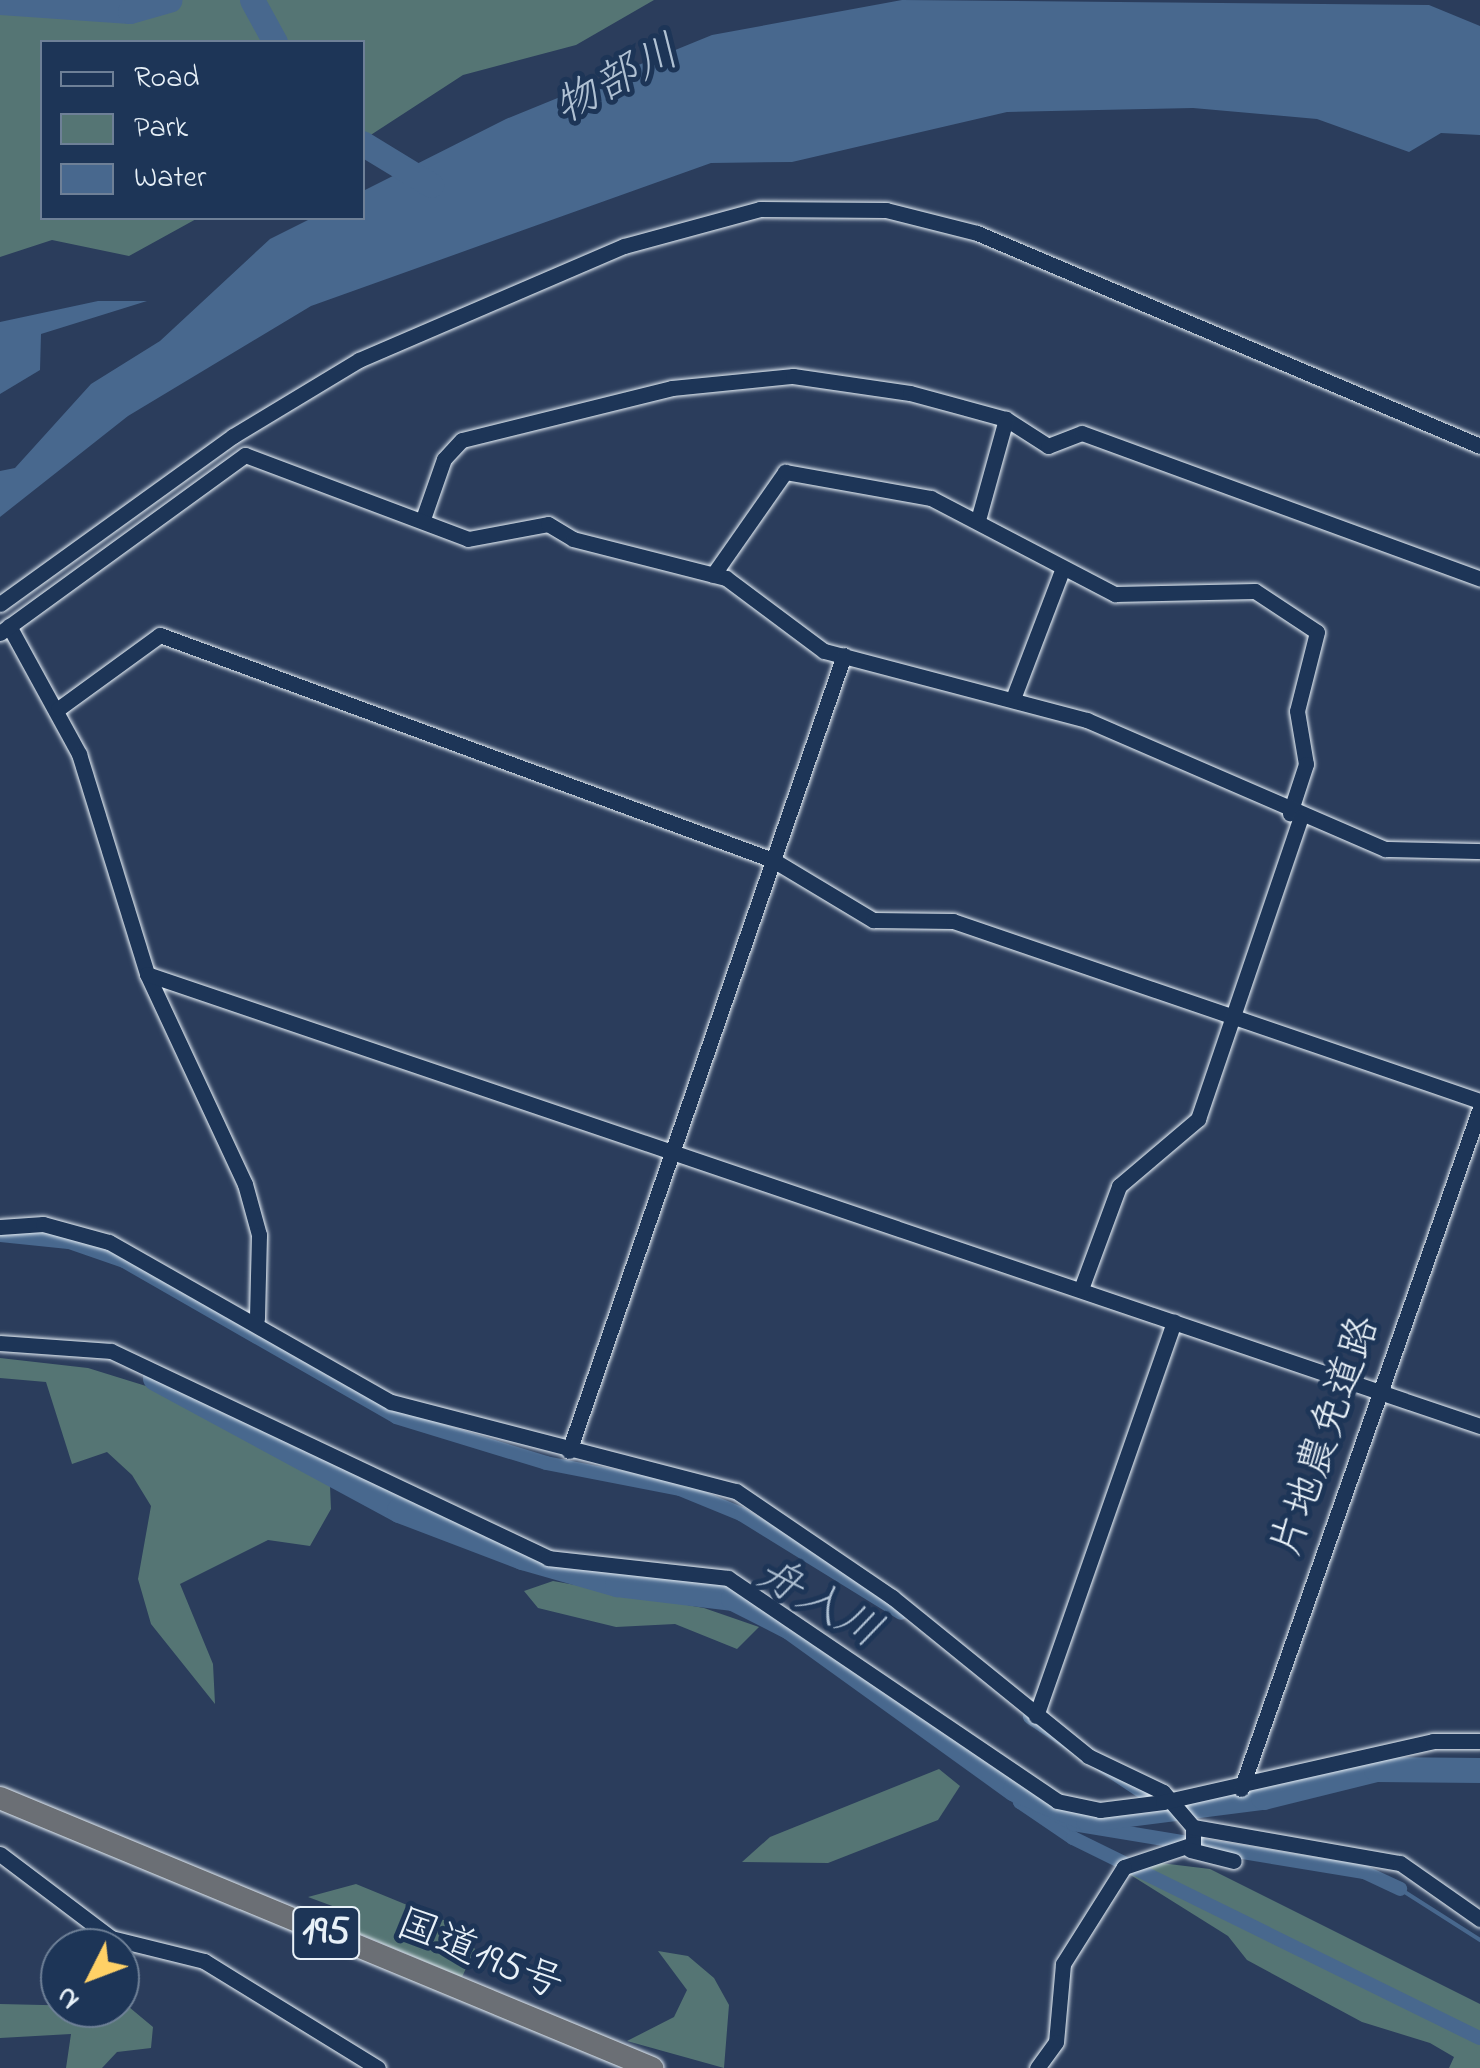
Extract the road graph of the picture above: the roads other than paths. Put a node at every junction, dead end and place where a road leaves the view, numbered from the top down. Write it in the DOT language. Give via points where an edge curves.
graph roads {
  1 [pos="1006,419"];
  2 [pos="1480,446"];
  3 [pos="424,516"];
  4 [pos="978,520"];
  5 [pos="1062,570"];
  6 [pos="713,575"];
  7 [pos="1480,578"];
  8 [pos="0,604"];
  9 [pos="4,630"];
  10 [pos="844,655"];
  11 [pos="1014,696"];
  12 [pos="58,709"];
  13 [pos="1295,815"];
  14 [pos="1480,851"];
  15 [pos="772,860"];
  16 [pos="146,974"];
  17 [pos="1235,1018"];
  18 [pos="1480,1105"];
  19 [pos="674,1150"];
  20 [pos="0,1227"];
  21 [pos="1081,1289"];
  22 [pos="257,1320"];
  23 [pos="1174,1321"];
  24 [pos="0,1344"];
  25 [pos="1380,1392"];
  26 [pos="1480,1426"];
  27 [pos="569,1451"];
  28 [pos="1036,1716"];
  29 [pos="1480,1741"];
  30 [pos="1241,1789"];
  31 [pos="0,1798"];
  32 [pos="1175,1805"];
  33 [pos="1193,1838"];
  34 [pos="0,1854"];
  35 [pos="1234,1861"];
  36 [pos="1480,1919"];
  37 [pos="378,2068"];
  38 [pos="652,2068"];
  39 [pos="1037,2068"];
  1 -- 3 [label="street" via="792,376 672,388 462,440 444,459"];
  1 -- 4 [label="street"];
  1 -- 7 [label="street" via="1048,446 1082,433"];
  2 -- 8 [label="street" via="976,233 886,210 760,209 624,246 359,360 232,436"];
  3 -- 6 [label="street" via="468,539 548,524 574,540"];
  3 -- 9 [label="street" via="246,455"];
  4 -- 5 [label="street"];
  4 -- 6 [label="street" via="906,491 785,472"];
  5 -- 11 [label="street"];
  5 -- 13 [label="street" via="1115,594 1254,591 1317,632 1297,711 1306,764"];
  6 -- 10 [label="street" via="743,587 800,637"];
  9 -- 12 [label="street"];
  10 -- 11 [label="street"];
  10 -- 15 [label="street"];
  11 -- 13 [label="street"];
  12 -- 15 [label="street" via="160,635"];
  12 -- 16 [label="street" via="98,806"];
  13 -- 14 [label="street" via="1385,848"];
  13 -- 17 [label="street"];
  15 -- 17 [label="street" via="873,920 953,921"];
  15 -- 19 [label="street"];
  16 -- 19 [label="street"];
  16 -- 22 [label="street" via="245,1184 259,1235"];
  17 -- 18 [label="street"];
  17 -- 21 [label="street" via="1198,1120 1119,1186"];
  18 -- 25 [label="street, 片地農免道路"];
  19 -- 21 [label="street"];
  19 -- 27 [label="street"];
  20 -- 22 [label="street" via="44,1224 109,1242"];
  21 -- 23 [label="street"];
  22 -- 27 [label="street" via="391,1402"];
  23 -- 25 [label="street"];
  23 -- 28 [label="street"];
  24 -- 32 [label="street" via="111,1351 548,1558 728,1578 1056,1802 1100,1810"];
  25 -- 26 [label="street"];
  25 -- 30 [label="street, 片地農免道路"];
  27 -- 28 [label="street" via="736,1492 892,1597"];
  28 -- 32 [label="street" via="1088,1756"];
  29 -- 30 [label="street" via="1433,1741"];
  30 -- 32 [label="street"];
  31 -- 38 [label="highway, 国道195号 / 195"];
  32 -- 33 [label="street"];
  33 -- 35 [label="street"];
  33 -- 36 [label="street" via="1400,1863"];
  33 -- 39 [label="street" via="1128,1863 1063,1964 1056,2042"];
  34 -- 37 [label="street" via="111,1938 204,1962"];
}
